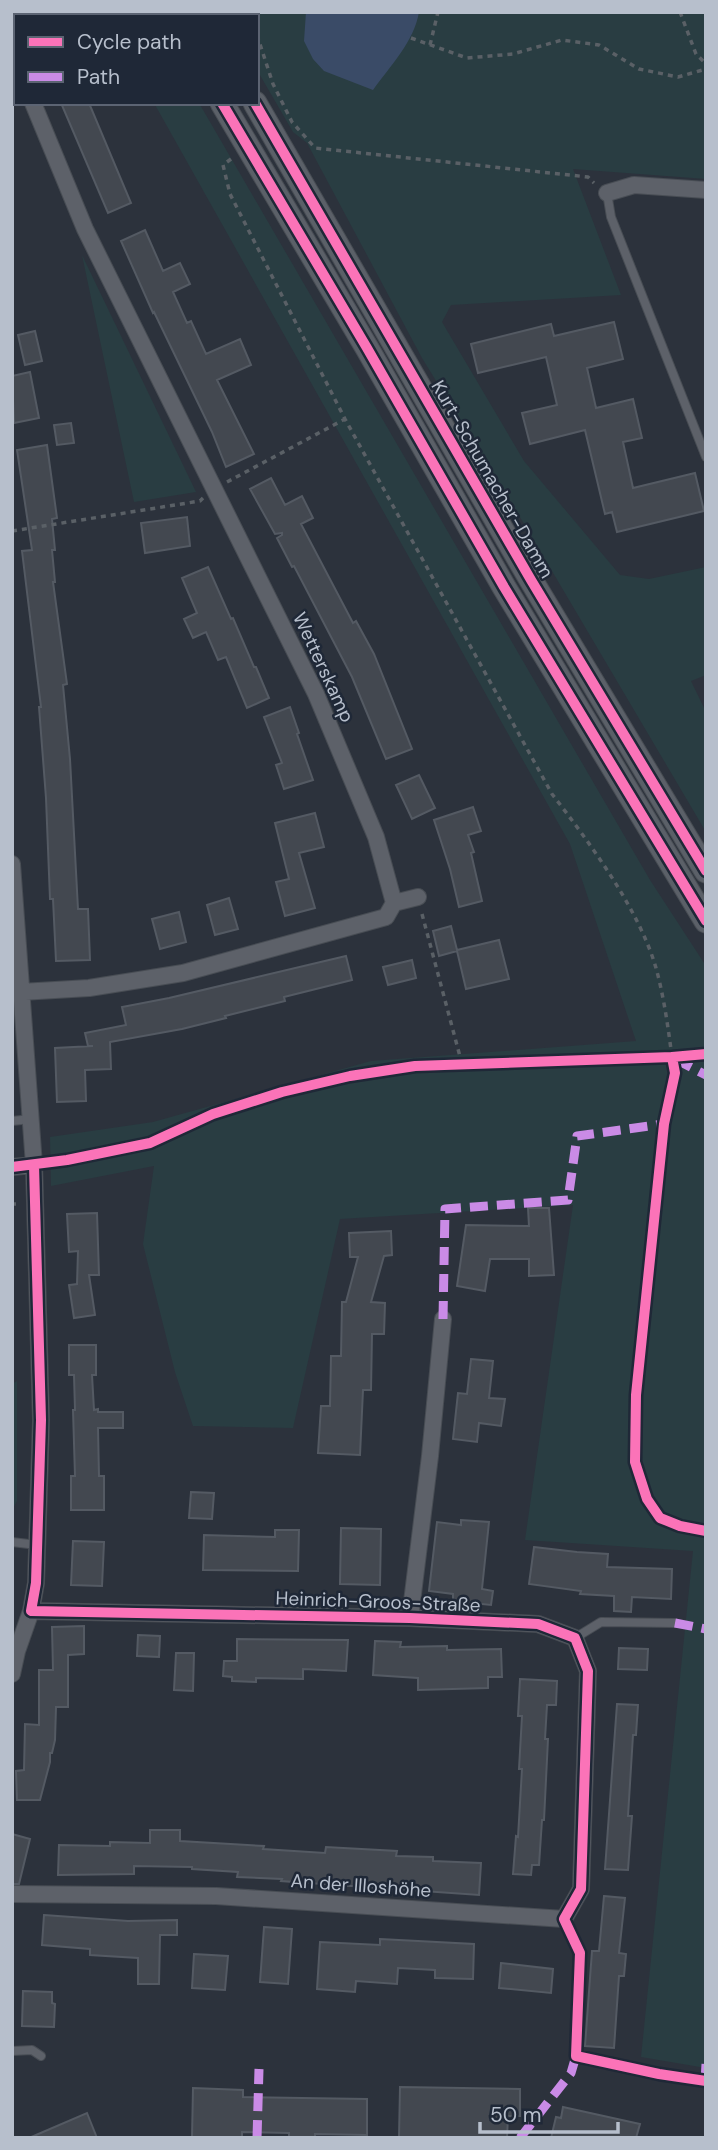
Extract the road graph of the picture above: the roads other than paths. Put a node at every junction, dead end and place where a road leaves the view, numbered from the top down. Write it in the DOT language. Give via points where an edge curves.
graph roads {
  1 [pos="34,105"];
  2 [pos="223,105"];
  3 [pos="256,105"];
  4 [pos="706,190"];
  5 [pos="607,193"];
  6 [pos="706,457"];
  7 [pos="12,864"];
  8 [pos="706,871"];
  9 [pos="418,897"];
  10 [pos="394,903"];
  11 [pos="706,920"];
  12 [pos="21,992"];
  13 [pos="31,1119"];
  14 [pos="12,1121"];
  15 [pos="34,1165"];
  16 [pos="12,1167"];
  17 [pos="443,1320"];
  18 [pos="12,1542"];
  19 [pos="38,1545"];
  20 [pos="31,1611"];
  21 [pos="410,1618"];
  22 [pos="676,1623"];
  23 [pos="575,1638"];
  24 [pos="12,1674"];
  25 [pos="12,1894"];
  26 [pos="564,1919"];
  27 [pos="12,2051"];
  28 [pos="41,2056"];
  29 [pos="576,2056"];
  1 -- 10 [label="street, Wetterskamp" via="85,229 316,694 376,837"];
  2 -- 11 [label="main road" via="511,598"];
  3 -- 8 [label="main road, Kurt-Schumacher-Damm" via="531,580"];
  4 -- 5 [label="street" via="634,185"];
  5 -- 6 [label="lane" via="611,217"];
  7 -- 12 [label="street"];
  9 -- 10 [label="street"];
  10 -- 12 [label="street" via="386,917 183,973 89,988"];
  12 -- 13 [label="street"];
  13 -- 14 [label="lane"];
  13 -- 15 [label="street"];
  15 -- 16 [label="street"];
  15 -- 19 [label="street" via="41,1420"];
  17 -- 21 [label="street, Heinrich-Groos-Straße"];
  18 -- 19 [label="lane"];
  19 -- 20 [label="street"];
  20 -- 21 [label="street, Heinrich-Groos-Straße"];
  20 -- 24 [label="street"];
  21 -- 23 [label="street, Heinrich-Groos-Straße" via="538,1624"];
  22 -- 23 [label="lane" via="601,1622"];
  23 -- 26 [label="street" via="588,1671 581,1889"];
  25 -- 26 [label="street, An der Illoshöhe" via="216,1896"];
  26 -- 29 [label="lane" via="579,1952"];
  27 -- 28 [label="lane" via="32,2050"];
}
